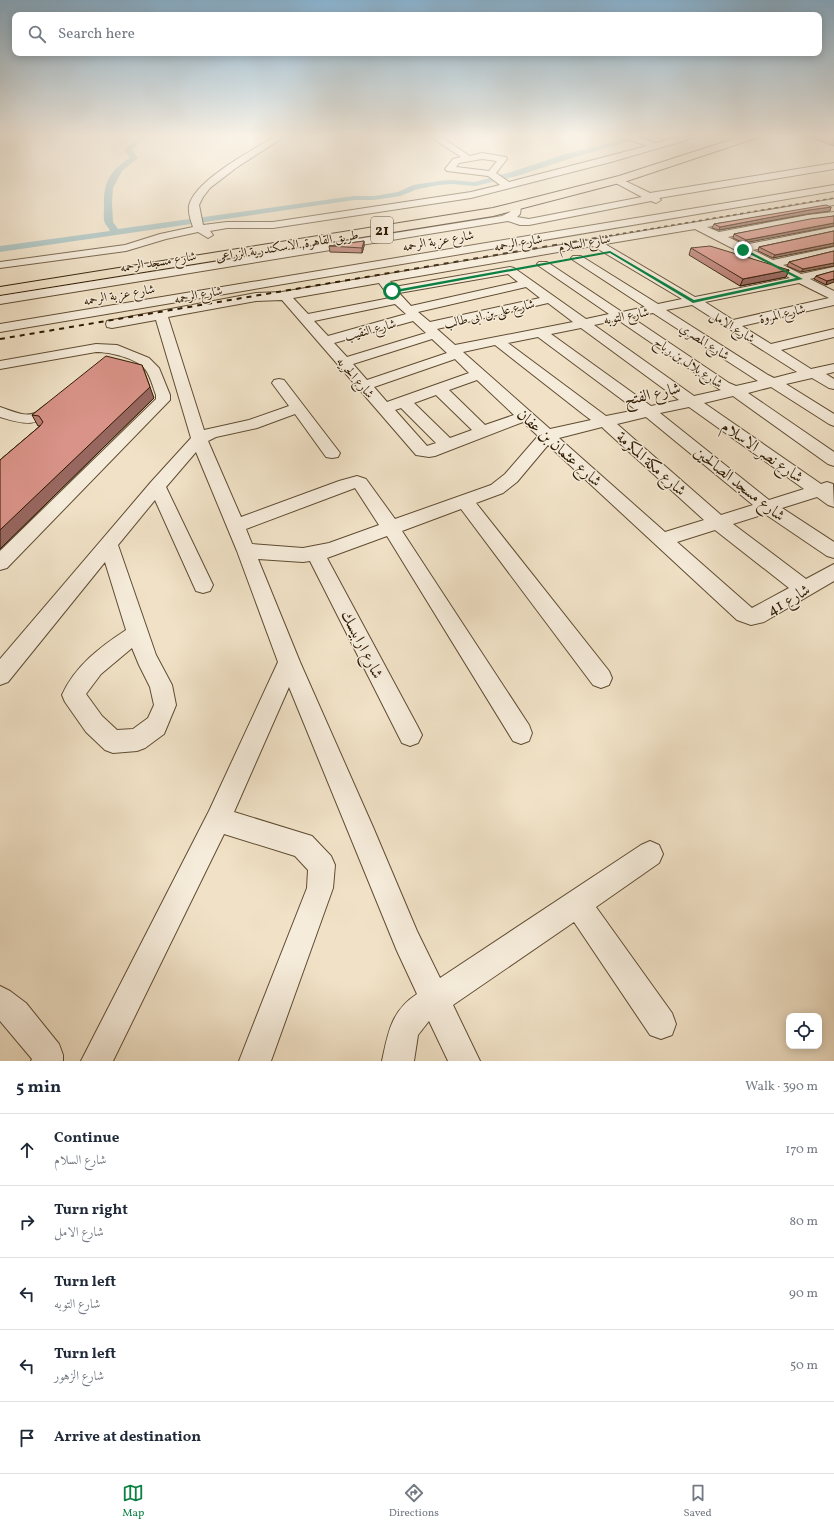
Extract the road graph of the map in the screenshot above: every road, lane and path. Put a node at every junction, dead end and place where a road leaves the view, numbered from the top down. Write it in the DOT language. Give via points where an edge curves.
graph roads {
  1 [pos="208,185"];
  2 [pos="506,185"];
  3 [pos="576,185"];
  4 [pos="603,185"];
  5 [pos="631,185"];
  6 [pos="720,185"];
  7 [pos="731,185"];
  8 [pos="750,185"];
  9 [pos="768,185"];
  10 [pos="797,185"];
  11 [pos="708,187"];
  12 [pos="791,187"];
  13 [pos="832,188"];
  14 [pos="758,189"];
  15 [pos="682,191"];
  16 [pos="654,192"];
  17 [pos="757,201"];
  18 [pos="834,202"];
  19 [pos="627,203"];
  20 [pos="736,204"];
  21 [pos="598,208"];
  22 [pos="711,208"];
  23 [pos="794,209"];
  24 [pos="512,213"];
  25 [pos="681,213"];
  26 [pos="834,215"];
  27 [pos="816,218"];
  28 [pos="647,219"];
  29 [pos="617,224"];
  30 [pos="696,225"];
  31 [pos="834,226"];
  32 [pos="199,229"];
  33 [pos="437,230"];
  34 [pos="834,230"];
  35 [pos="714,235"];
  36 [pos="209,236"];
  37 [pos="194,239"];
  38 [pos="595,243"];
  39 [pos="743,250"];
  40 [pos="834,250"];
  41 [pos="455,251"];
  42 [pos="610,252"];
  43 [pos="577,258"];
  44 [pos="543,264"];
  45 [pos="772,264"];
  46 [pos="0,266"];
  47 [pos="510,270"];
  48 [pos="834,270"];
  49 [pos="800,279"];
  50 [pos="0,282"];
  51 [pos="528,283"];
  52 [pos="0,291"];
  53 [pos="285,296"];
  54 [pos="833,296"];
  55 [pos="0,300"];
  56 [pos="551,300"];
  57 [pos="693,301"];
  58 [pos="408,308"];
  59 [pos="656,309"];
  60 [pos="161,315"];
  61 [pos="620,316"];
  62 [pos="305,320"];
  63 [pos="584,323"];
  64 [pos="112,324"];
  65 [pos="730,325"];
  66 [pos="0,328"];
  67 [pos="540,332"];
  68 [pos="834,333"];
  69 [pos="324,341"];
  70 [pos="498,341"];
  71 [pos="768,349"];
  72 [pos="455,352"];
  73 [pos="125,353"];
  74 [pos="112,363"];
  75 [pos="343,363"];
  76 [pos="0,364"];
  77 [pos="834,368"];
  78 [pos="479,374"];
  79 [pos="811,374"];
  80 [pos="773,382"];
  81 [pos="279,383"];
  82 [pos="834,385"];
  83 [pos="364,386"];
  84 [pos="438,389"];
  85 [pos="735,391"];
  86 [pos="68,395"];
  87 [pos="404,402"];
  88 [pos="692,402"];
  89 [pos="298,408"];
  90 [pos="384,409"];
  91 [pos="0,412"];
  92 [pos="649,412"];
  93 [pos="525,416"];
  94 [pos="834,421"];
  95 [pos="605,422"];
  96 [pos="483,432"];
  97 [pos="548,435"];
  98 [pos="199,439"];
  99 [pos="446,445"];
  100 [pos="332,453"];
  101 [pos="834,460"];
  102 [pos="157,486"];
  103 [pos="827,488"];
  104 [pos="464,501"];
  105 [pos="834,501"];
  106 [pos="767,507"];
  107 [pos="718,522"];
  108 [pos="235,526"];
  109 [pos="391,528"];
  110 [pos="662,540"];
  111 [pos="109,545"];
  112 [pos="246,551"];
  113 [pos="834,551"];
  114 [pos="315,553"];
  115 [pos="0,563"];
  116 [pos="834,572"];
  117 [pos="202,585"];
  118 [pos="805,589"];
  119 [pos="741,612"];
  120 [pos="138,633"];
  121 [pos="289,662"];
  122 [pos="0,675"];
  123 [pos="602,678"];
  124 [pos="521,734"];
  125 [pos="410,735"];
  126 [pos="218,820"];
  127 [pos="650,854"];
  128 [pos="577,903"];
  129 [pos="434,1000"];
  130 [pos="0,1001"];
  131 [pos="661,1024"];
  132 [pos="47,1061"];
  133 [pos="97,1061"];
  134 [pos="255,1061"];
  135 [pos="398,1061"];
  136 [pos="464,1061"];
  1 -- 32 [label="street" via="197,196 194,205"];
  2 -- 32 [label="street" via="471,195 273,225 227,225"];
  3 -- 50 [label="highway, طريق القاهرة, الاسكندرية الزراعى / 21" via="493,205"];
  4 -- 24 [label="highway, طريق القاهرة, الاسكندرية الزراعى / 21"];
  5 -- 16 [label="street"];
  6 -- 11 [label="street, شارع مسجد الرحمه"];
  7 -- 17 [label="street"];
  8 -- 14 [label="street"];
  9 -- 12 [label="street" via="772,187"];
  10 -- 12 [label="street"];
  11 -- 15 [label="street, شارع مسجد الرحمه"];
  11 -- 20 [label="street"];
  12 -- 13 [label="street, شارع عزبة الرحمه" via="804,193"];
  12 -- 17 [label="street, شارع عزبة الرحمه"];
  15 -- 16 [label="street, شارع مسجد الرحمه"];
  15 -- 22 [label="street"];
  16 -- 19 [label="street, شارع مسجد الرحمه"];
  16 -- 25 [label="street"];
  17 -- 20 [label="street, شارع عزبة الرحمه"];
  18 -- 23 [label="street, شارع الرحمه"];
  19 -- 21 [label="street, شارع مسجد الرحمه"];
  19 -- 28 [label="street"];
  20 -- 22 [label="street, شارع عزبة الرحمه"];
  21 -- 24 [label="street, شارع مسجد الرحمه" via="529,222 520,222"];
  21 -- 29 [label="street"];
  22 -- 25 [label="street, شارع عزبة الرحمه"];
  23 -- 27 [label="street"];
  23 -- 30 [label="street, شارع الرحمه"];
  24 -- 33 [label="street, شارع مسجد الرحمه"];
  24 -- 52 [label="highway, طريق القاهرة, الاسكندرية الزراعى / 21" via="463,218"];
  25 -- 28 [label="street, شارع عزبة الرحمه"];
  26 -- 27 [label="street, شارع السلام"];
  27 -- 31 [label="street"];
  27 -- 35 [label="street, شارع السلام"];
  28 -- 29 [label="street, شارع عزبة الرحمه"];
  29 -- 41 [label="street, شارع عزبة الرحمه"];
  30 -- 35 [label="street"];
  30 -- 38 [label="street, شارع الرحمه"];
  32 -- 36 [label="street" via="207,232"];
  32 -- 37 [label="street" via="194,234"];
  32 -- 46 [label="street" via="164,236 126,248"];
  33 -- 41 [label="street"];
  33 -- 55 [label="street, شارع مسجد الرحمه"];
  34 -- 39 [label="street"];
  35 -- 39 [label="street"];
  35 -- 42 [label="street, شارع السلام"];
  38 -- 42 [label="street, شارع الامل"];
  38 -- 58 [label="street, شارع الرحمه"];
  39 -- 45 [label="street"];
  40 -- 45 [label="street"];
  41 -- 66 [label="street, شارع عزبة الرحمه"];
  42 -- 43 [label="street, شارع السلام"];
  42 -- 57 [label="street, شارع الامل"];
  43 -- 44 [label="street, شارع السلام"];
  43 -- 59 [label="street, شارع المصري"];
  44 -- 47 [label="street, شارع السلام"];
  44 -- 61 [label="street, شارع بلال بن رباح"];
  45 -- 49 [label="street"];
  47 -- 51 [label="street, شارع نصر الاسلام"];
  47 -- 58 [label="street, شارع السلام"];
  48 -- 49 [label="street, شارع التوبه"];
  49 -- 54 [label="street"];
  49 -- 57 [label="street, شارع التوبه"];
  51 -- 56 [label="street, شارع نصر الاسلام"];
  51 -- 58 [label="street"];
  53 -- 58 [label="street, شارع الرحمه"];
  53 -- 60 [label="street, شارع الرحمه" via="256,297"];
  53 -- 62 [label="street, شارع الحريه"];
  54 -- 65 [label="street, شارع المروة"];
  56 -- 58 [label="street, شارع على بن ابى طالب"];
  56 -- 63 [label="street, شارع نصر الاسلام"];
  57 -- 59 [label="street, شارع التوبه"];
  57 -- 65 [label="street, شارع الامل"];
  58 -- 62 [label="street"];
  58 -- 69 [label="street, شارع النقيب"];
  58 -- 72 [label="street, شارع عثمان بن عفان"];
  58 -- 75 [label="street"];
  59 -- 61 [label="street, شارع التوبه"];
  59 -- 80 [label="street, شارع المصري" via="762,378"];
  60 -- 64 [label="street, شارع الرحمه"];
  60 -- 98 [label="street"];
  61 -- 63 [label="street, شارع التوبه"];
  61 -- 85 [label="street, شارع بلال بن رباح"];
  62 -- 69 [label="street, شارع الحريه"];
  63 -- 67 [label="street, شارع التوبه"];
  63 -- 88 [label="street, شارع نصر الاسلام"];
  65 -- 71 [label="street, شارع الامل"];
  67 -- 70 [label="street, شارع التوبه"];
  67 -- 92 [label="street, شارع مسجد الصالحين"];
  68 -- 71 [label="street"];
  69 -- 75 [label="street, شارع الحريه"];
  70 -- 72 [label="street, شارع التوبه"];
  70 -- 95 [label="street, شارع مكة المكرمة"];
  71 -- 79 [label="street, شارع الامل"];
  72 -- 78 [label="street, شارع عثمان بن عفان"];
  72 -- 83 [label="street, شارع التوبه"];
  73 -- 74 [label="street"];
  73 -- 76 [label="street" via="112,348 96,348"];
  73 -- 115 [label="street" via="144,361 152,368 164,400"];
  75 -- 83 [label="street, شارع الحريه"];
  77 -- 79 [label="street, شارع الفتح"];
  78 -- 84 [label="street"];
  78 -- 93 [label="street, شارع عثمان بن عفان"];
  79 -- 80 [label="street, شارع الفتح"];
  79 -- 82 [label="street, شارع الامل"];
  80 -- 85 [label="street, شارع الفتح"];
  80 -- 94 [label="street, شارع المصري"];
  81 -- 89 [label="street"];
  83 -- 90 [label="street, شارع الحريه"];
  84 -- 87 [label="street"];
  84 -- 96 [label="street"];
  85 -- 88 [label="street, شارع الفتح"];
  85 -- 101 [label="street, شارع بلال بن رباح"];
  86 -- 91 [label="street" via="32,420"];
  87 -- 90 [label="street"];
  87 -- 99 [label="street"];
  88 -- 92 [label="street, شارع الفتح"];
  88 -- 103 [label="street, شارع نصر الاسلام"];
  89 -- 98 [label="street" via="252,424 211,433"];
  89 -- 100 [label="street"];
  90 -- 99 [label="street, شارع الحريه" via="418,449 430,452"];
  92 -- 95 [label="street, شارع الفتح"];
  92 -- 106 [label="street, شارع مسجد الصالحين"];
  93 -- 96 [label="street"];
  93 -- 97 [label="street, شارع عثمان بن عفان"];
  95 -- 97 [label="street, شارع الفتح"];
  95 -- 107 [label="street, شارع مكة المكرمة"];
  96 -- 99 [label="street"];
  97 -- 104 [label="street" via="504,484"];
  97 -- 110 [label="street, شارع عثمان بن عفان"];
  98 -- 102 [label="street"];
  98 -- 108 [label="street"];
  102 -- 111 [label="street"];
  102 -- 117 [label="street"];
  103 -- 105 [label="street, شارع نصر الاسلام"];
  103 -- 106 [label="street"];
  104 -- 109 [label="street"];
  104 -- 123 [label="street"];
  106 -- 107 [label="street"];
  106 -- 113 [label="street, شارع مسجد الصالحين"];
  107 -- 110 [label="street"];
  107 -- 118 [label="street, شارع مكة المكرمة"];
  108 -- 109 [label="street" via="357,482"];
  108 -- 112 [label="street"];
  109 -- 114 [label="street"];
  109 -- 124 [label="street"];
  110 -- 119 [label="street, شارع عثمان بن عفان"];
  111 -- 120 [label="street"];
  111 -- 122 [label="street"];
  112 -- 114 [label="street" via="283,555"];
  112 -- 121 [label="street"];
  114 -- 125 [label="street, شارع ارابيسك"];
  116 -- 118 [label="street, شارع 41"];
  118 -- 119 [label="street, شارع 41" via="757,616 747,616"];
  120 -- 120 [label="street" via="146,658 161,685 165,705 156,726 137,740 112,742 94,724 73,695 81,680 110,652"];
  121 -- 126 [label="street"];
  121 -- 129 [label="street"];
  126 -- 133 [label="street"];
  126 -- 134 [label="street" via="303,845 322,865 320,888"];
  127 -- 128 [label="street"];
  128 -- 129 [label="street"];
  128 -- 131 [label="street"];
  129 -- 135 [label="street" via="419,1010 404,1029"];
  129 -- 136 [label="street"];
  130 -- 132 [label="street" via="15,1014 48,1055"];
}
